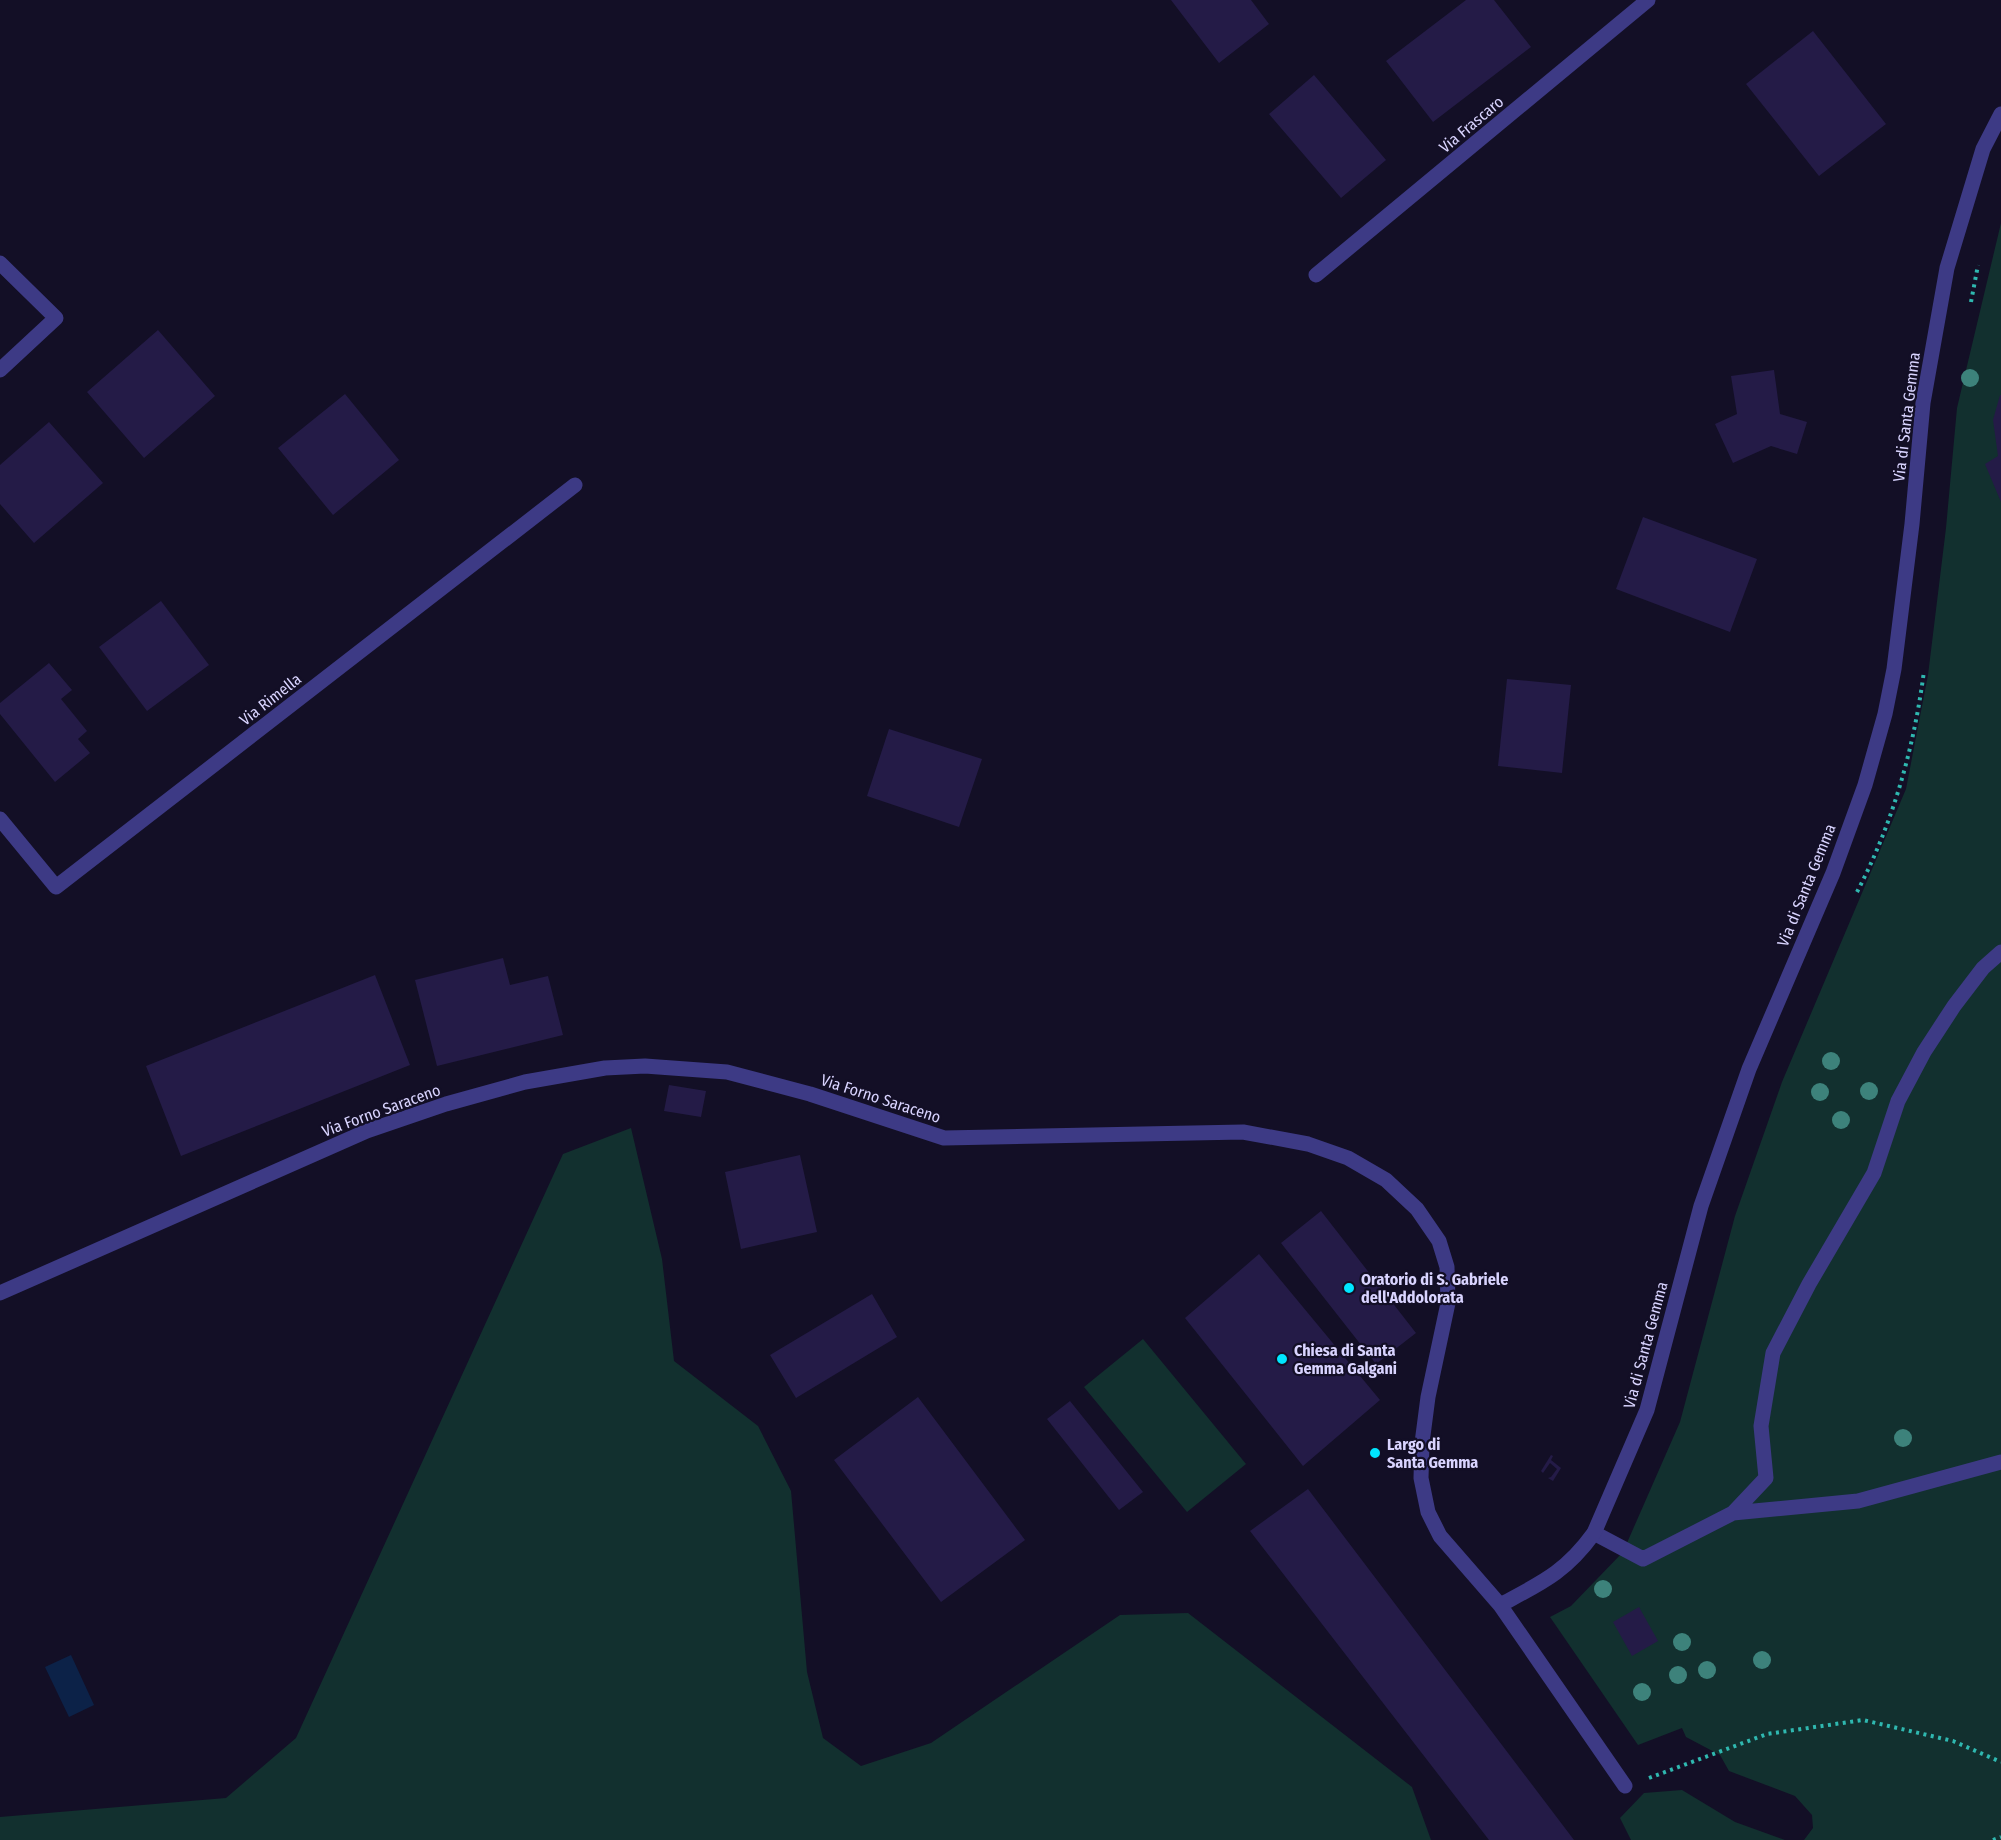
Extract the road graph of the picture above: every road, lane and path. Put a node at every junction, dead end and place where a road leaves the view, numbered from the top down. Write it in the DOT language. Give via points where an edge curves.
graph roads {
  1 [pos="1648,0"];
  2 [pos="2001,114"];
  3 [pos="0,263"];
  4 [pos="1316,275"];
  5 [pos="0,370"];
  6 [pos="575,485"];
  7 [pos="0,819"];
  8 [pos="2001,951"];
  9 [pos="0,1293"];
  10 [pos="2001,1462"];
  11 [pos="1732,1512"];
  12 [pos="1594,1533"];
  13 [pos="1500,1605"];
  14 [pos="2001,1762"];
  15 [pos="1625,1786"];
  16 [pos="2001,1837"];
  17 [pos="1993,1840"];
  1 -- 4 [label="street, Via Frascaro"];
  2 -- 12 [label="street, Via di Santa Gemma" via="1983,149 1947,268 1923,403 1894,669 1874,755 1833,873 1749,1069 1701,1206 1647,1410"];
  3 -- 5 [label="street" via="56,318"];
  6 -- 7 [label="street, Via Rimella" via="56,887"];
  8 -- 11 [label="street" via="1954,1006 1924,1052 1898,1101 1874,1173 1773,1353 1761,1426 1766,1478"];
  9 -- 13 [label="street, Via Forno Saraceno" via="368,1131 525,1082 605,1068 645,1066 727,1072 944,1137 1243,1132 1308,1144 1348,1158 1386,1180 1417,1209 1439,1241 1447,1268 1449,1303 1422,1443 1424,1499 1440,1536"];
  10 -- 11 [label="street" via="1858,1500"];
  11 -- 12 [label="street" via="1643,1559"];
  12 -- 13 [label="street, Via di Santa Gemma" via="1551,1578"];
  13 -- 15 [label="street, Via Forno Saraceno"];
  14 -- 15 [label="path" via="1953,1741 1863,1720 1767,1734"];
  16 -- 17 [label="path"];
}
